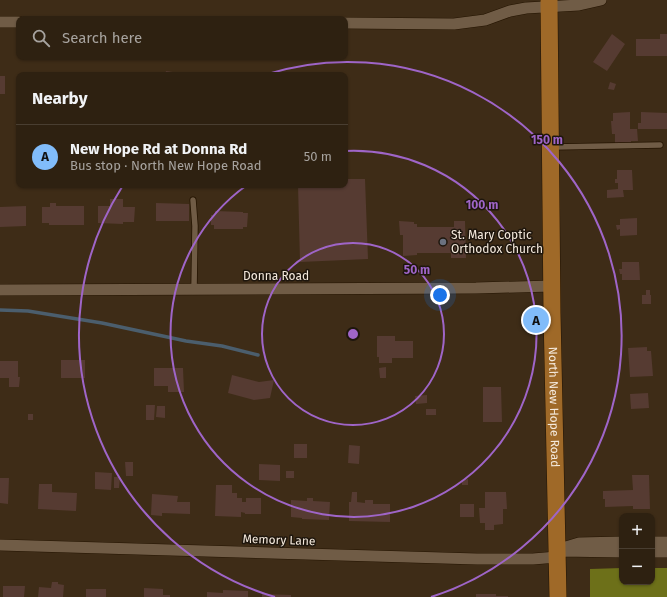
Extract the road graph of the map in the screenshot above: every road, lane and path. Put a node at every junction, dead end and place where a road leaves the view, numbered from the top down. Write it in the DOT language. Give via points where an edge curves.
graph roads {
  1 [pos="601,0"];
  2 [pos="549,3"];
  3 [pos="0,22"];
  4 [pos="16,22"];
  5 [pos="348,23"];
  6 [pos="660,145"];
  7 [pos="551,147"];
  8 [pos="193,200"];
  9 [pos="552,286"];
  10 [pos="194,289"];
  11 [pos="0,290"];
  12 [pos="619,542"];
  13 [pos="655,542"];
  14 [pos="667,542"];
  15 [pos="0,545"];
  16 [pos="619,552"];
  17 [pos="655,552"];
  18 [pos="667,552"];
  19 [pos="557,554"];
  20 [pos="558,597"];
  1 -- 2 [label="street" via="579,6"];
  2 -- 5 [label="street" via="510,11 485,20 454,24"];
  2 -- 7 [label="main road, North New Hope Road"];
  3 -- 4 [label="street"];
  6 -- 7 [label="lane"];
  7 -- 9 [label="main road, North New Hope Road"];
  8 -- 10 [label="lane"];
  9 -- 10 [label="street, Donna Road"];
  9 -- 19 [label="main road, North New Hope Road"];
  10 -- 11 [label="street, Donna Road"];
  12 -- 19 [label="street" via="579,543"];
  13 -- 14 [label="street"];
  15 -- 19 [label="street, Memory Lane" via="477,560 533,560"];
  16 -- 19 [label="street"];
  17 -- 18 [label="street"];
  19 -- 20 [label="main road, North New Hope Road"];
}
